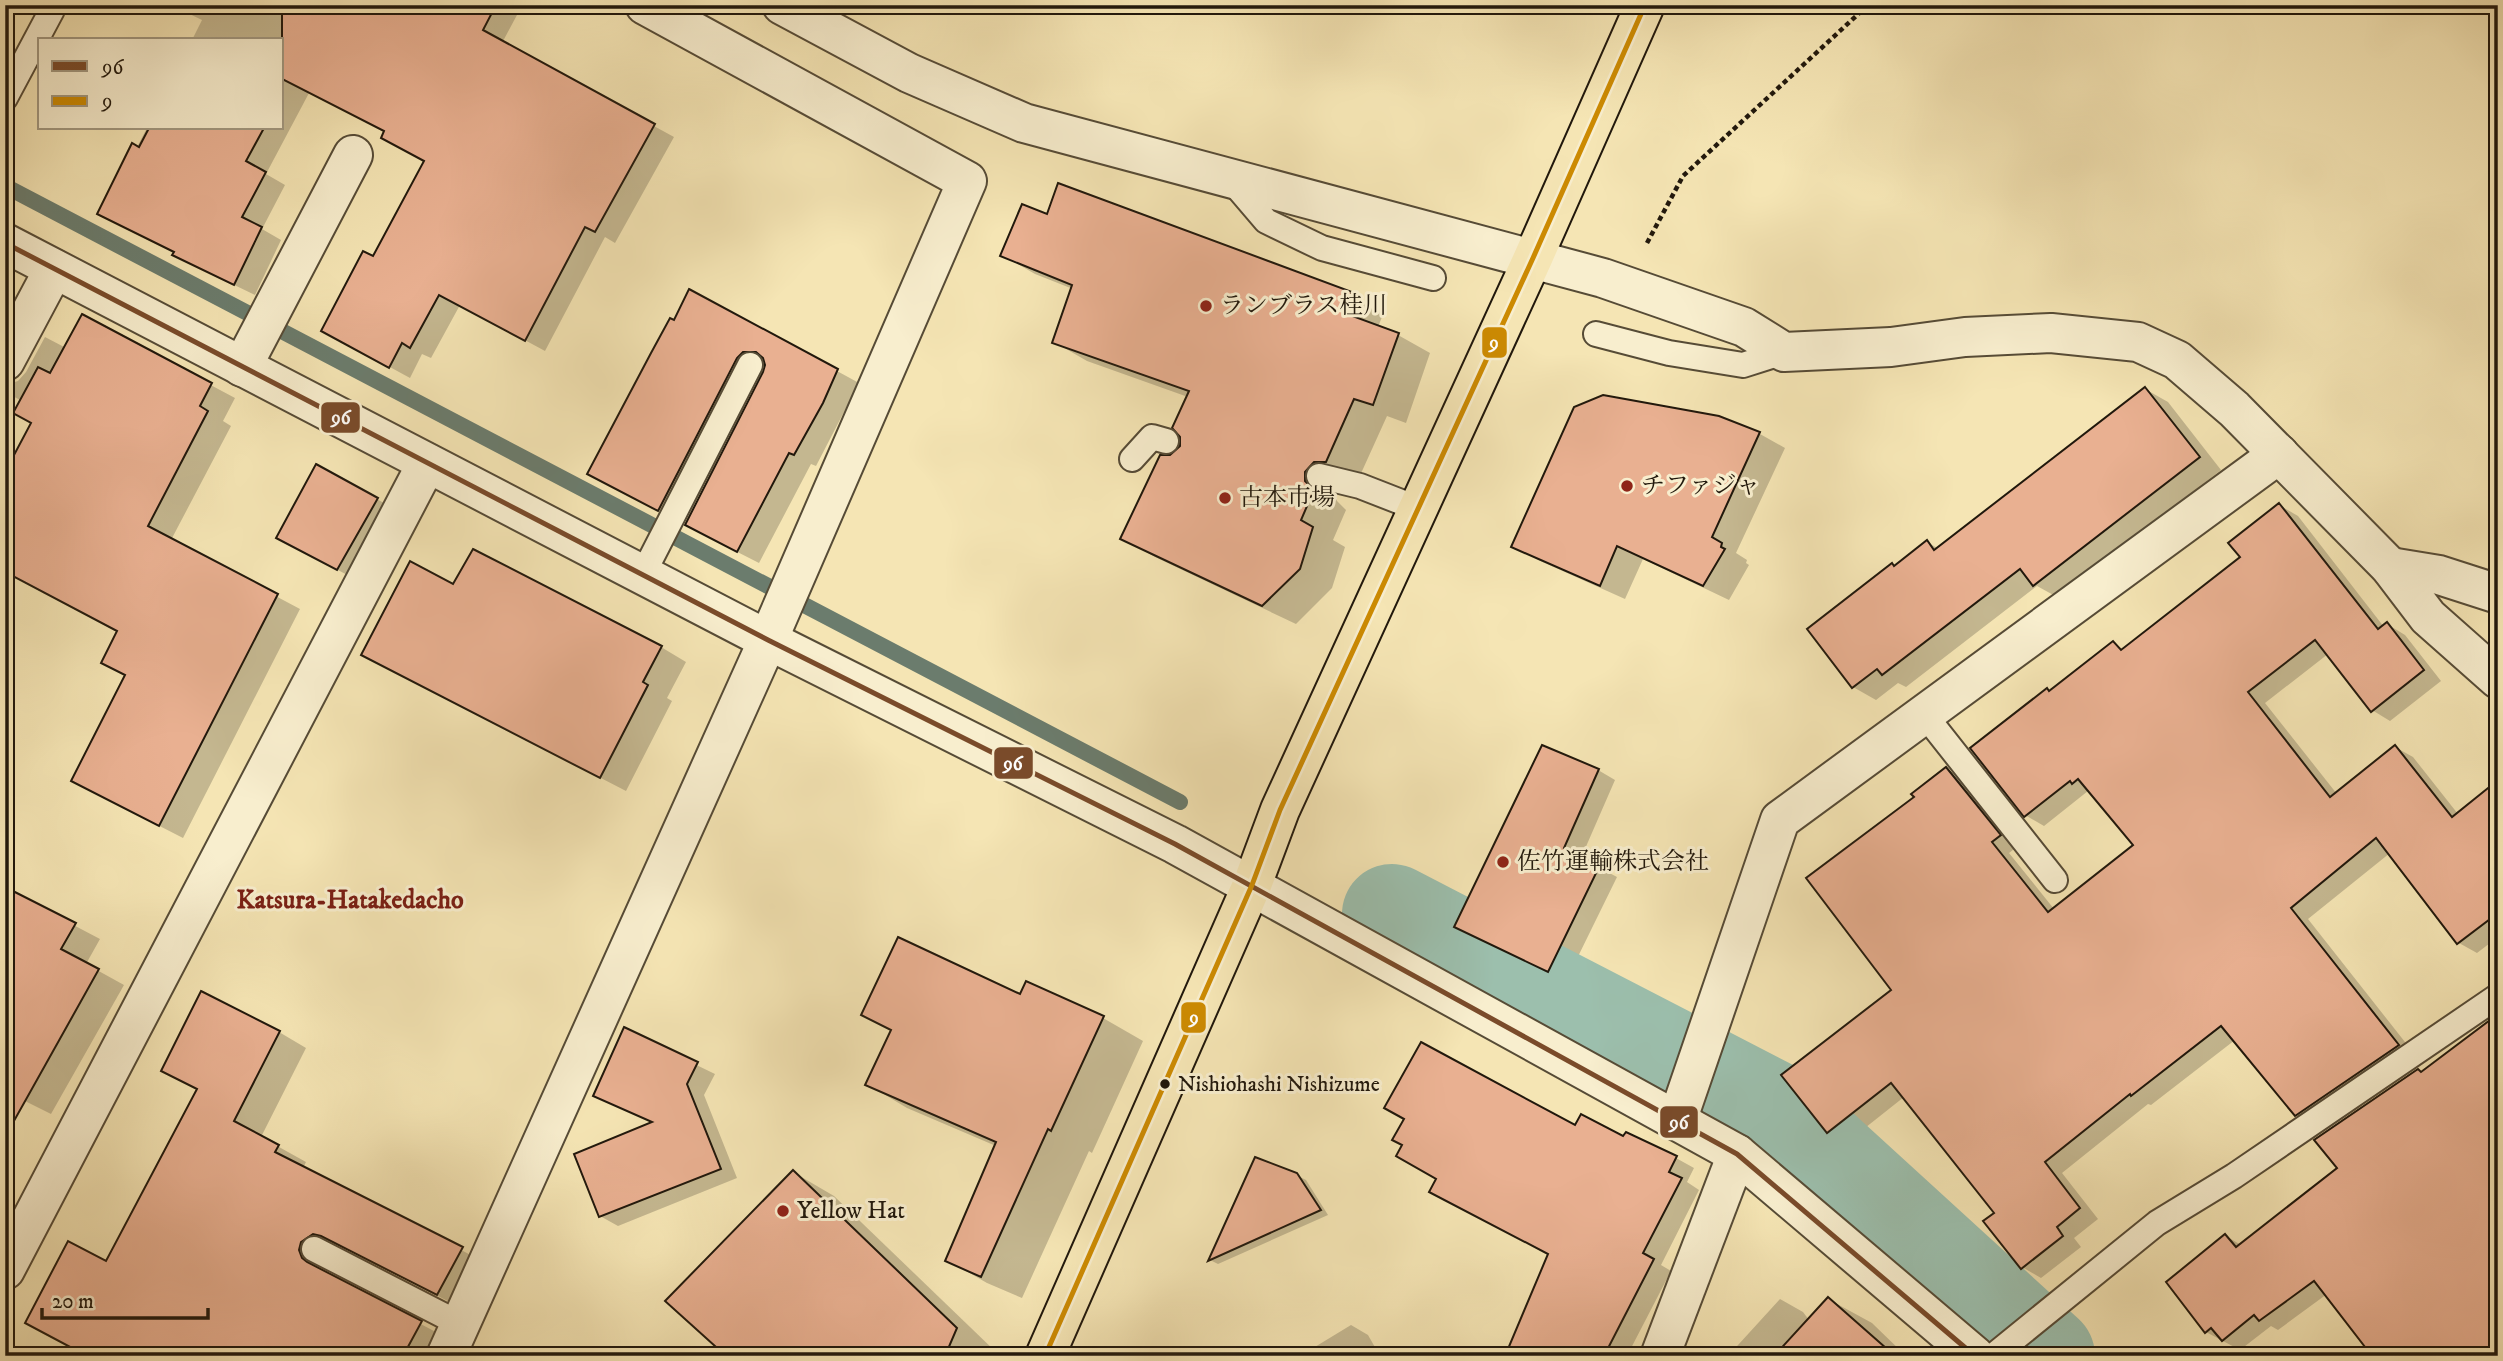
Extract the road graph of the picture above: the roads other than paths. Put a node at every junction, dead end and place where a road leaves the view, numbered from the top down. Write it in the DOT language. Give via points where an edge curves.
graph roads {
  1 [pos="645,5"];
  2 [pos="782,5"];
  3 [pos="1645,5"];
  4 [pos="52,10"];
  5 [pos="5,98"];
  6 [pos="353,155"];
  7 [pos="1228,176"];
  8 [pos="5,243"];
  9 [pos="1533,258"];
  10 [pos="54,269"];
  11 [pos="1433,278"];
  12 [pos="1596,334"];
  13 [pos="1784,352"];
  14 [pos="5,361"];
  15 [pos="750,365"];
  16 [pos="242,367"];
  17 [pos="1166,441"];
  18 [pos="2279,454"];
  19 [pos="1132,459"];
  20 [pos="427,463"];
  21 [pos="1320,477"];
  22 [pos="1419,509"];
  23 [pos="2390,567"];
  24 [pos="643,574"];
  25 [pos="2498,594"];
  26 [pos="768,640"];
  27 [pos="2498,679"];
  28 [pos="1924,714"];
  29 [pos="2056,880"];
  30 [pos="1252,886"];
  31 [pos="2498,996"];
  32 [pos="1689,1087"];
  33 [pos="1737,1154"];
  34 [pos="314,1249"];
  35 [pos="5,1270"];
  36 [pos="453,1340"];
  37 [pos="1991,1353"];
  38 [pos="1045,1356"];
  39 [pos="1660,1356"];
  1 -- 26 [label="street" via="967,181"];
  2 -- 7 [label="street" via="909,73 1024,122"];
  3 -- 9 [label="highway"];
  4 -- 5 [label="lane"];
  6 -- 16 [label="street"];
  7 -- 9 [label="street"];
  7 -- 11 [label="lane" via="1266,221 1322,248"];
  8 -- 10 [label="street"];
  9 -- 13 [label="street" via="1744,327"];
  9 -- 22 [label="highway"];
  10 -- 14 [label="street"];
  10 -- 16 [label="street"];
  12 -- 13 [label="lane" via="1743,365"];
  13 -- 18 [label="street" via="2051,333 2138,342 2177,360"];
  15 -- 24 [label="lane"];
  16 -- 20 [label="street"];
  17 -- 19 [label="lane" via="1152,437"];
  18 -- 23 [label="street"];
  18 -- 28 [label="street"];
  20 -- 24 [label="street"];
  20 -- 35 [label="street"];
  21 -- 22 [label="lane" via="1360,486"];
  22 -- 30 [label="highway" via="1280,810"];
  23 -- 25 [label="street" via="2439,575"];
  23 -- 27 [label="street" via="2428,617"];
  24 -- 26 [label="street"];
  26 -- 30 [label="street"];
  26 -- 36 [label="street"];
  28 -- 29 [label="lane"];
  28 -- 32 [label="street" via="1780,820"];
  30 -- 32 [label="street"];
  30 -- 38 [label="highway"];
  31 -- 37 [label="lane" via="2234,1176 2157,1223"];
  32 -- 33 [label="street"];
  33 -- 37 [label="street"];
  33 -- 39 [label="street"];
  34 -- 36 [label="lane"];
}
